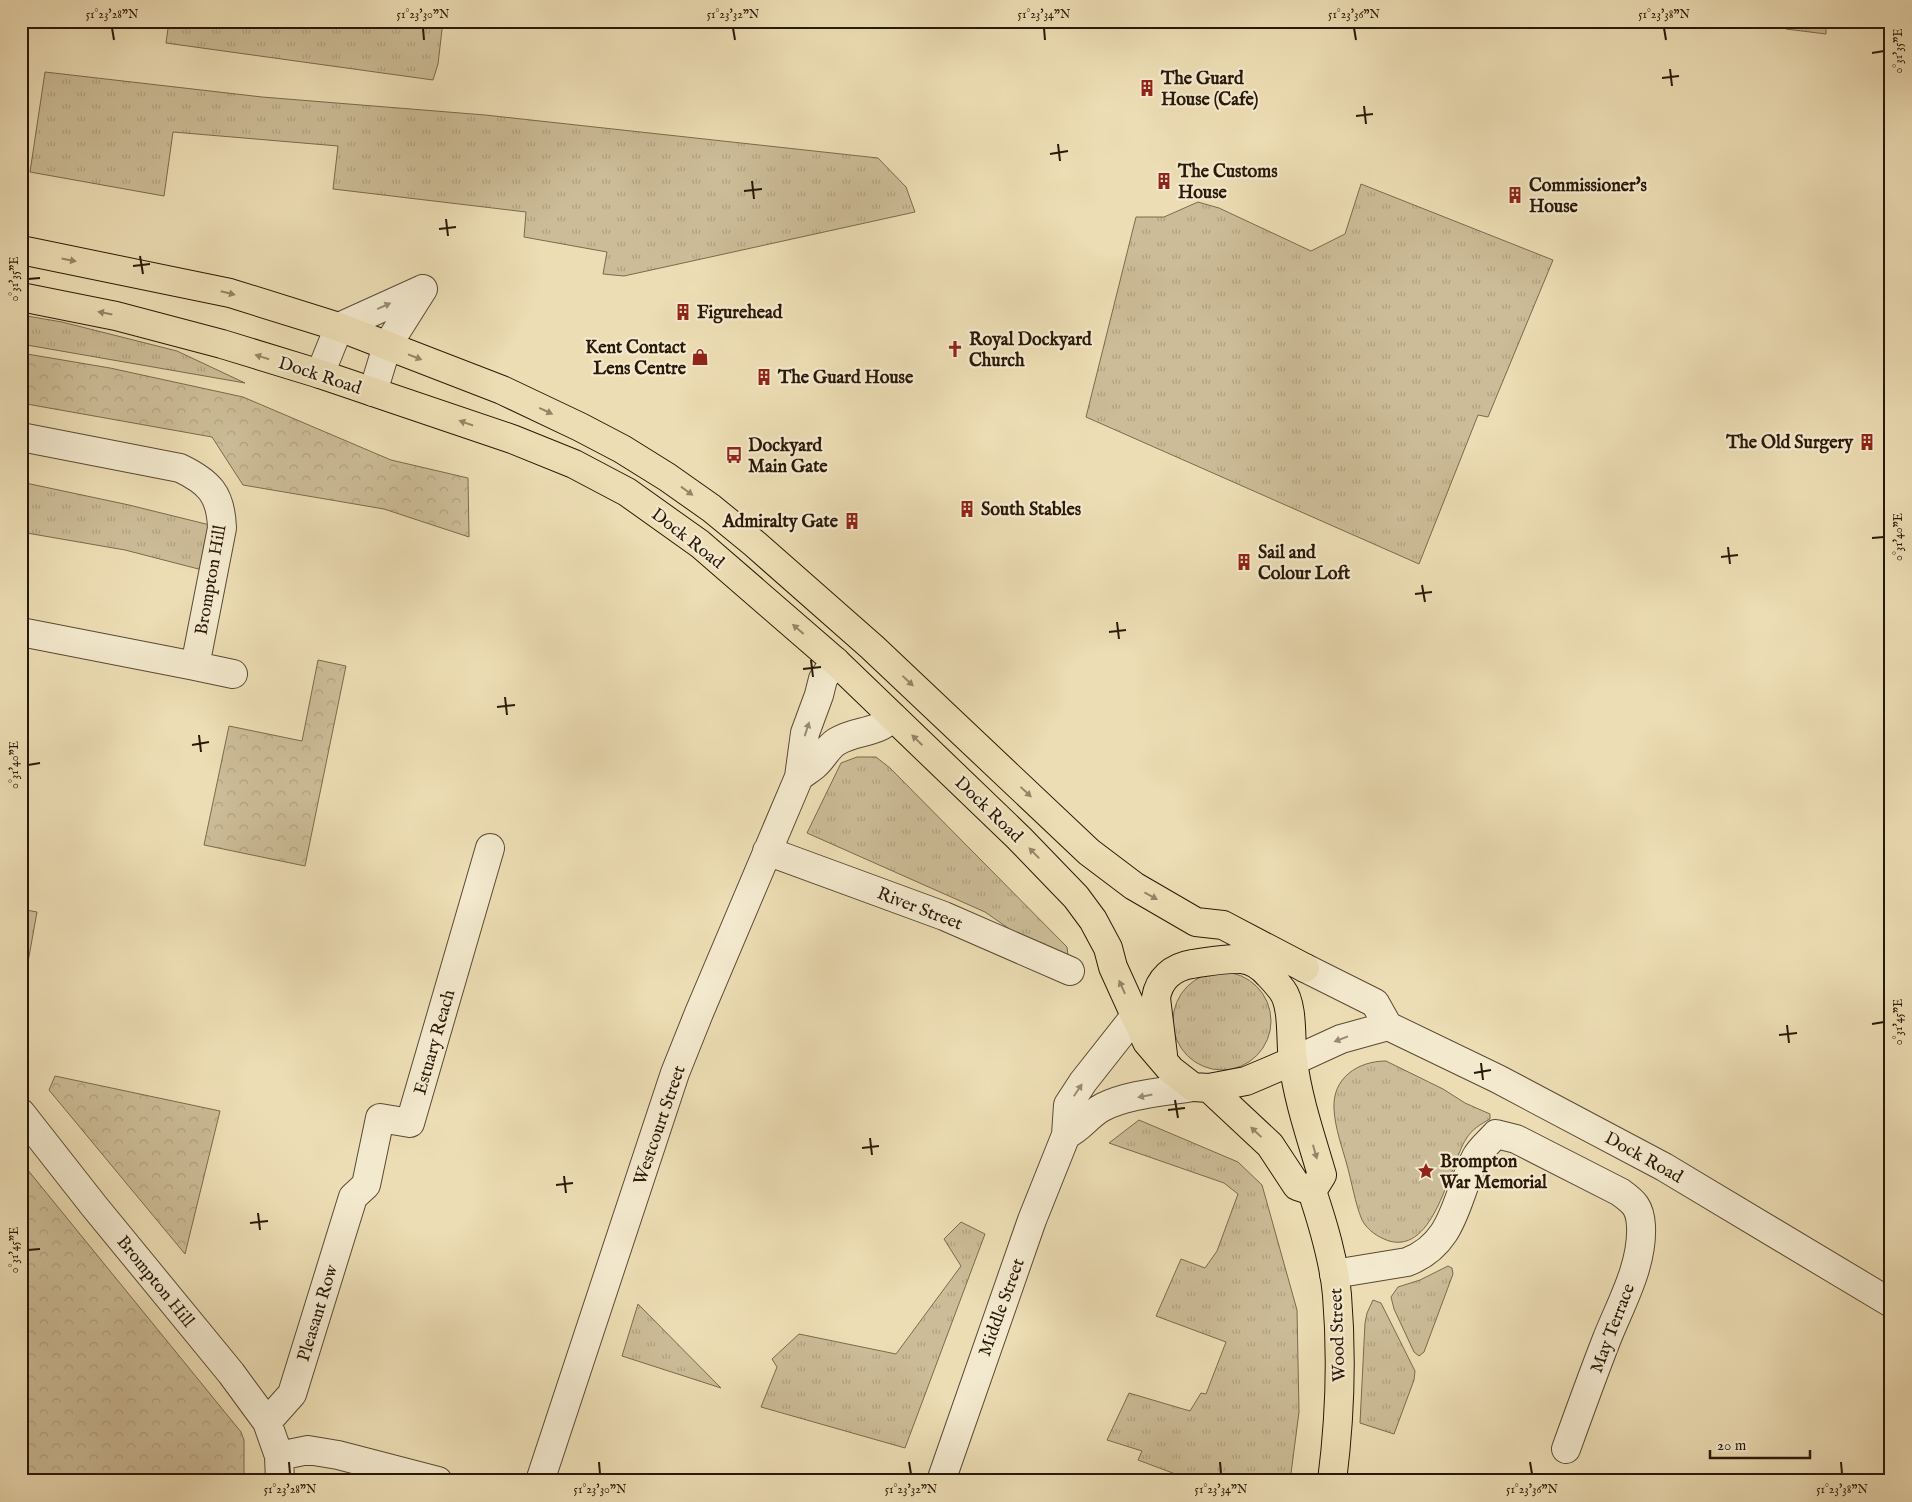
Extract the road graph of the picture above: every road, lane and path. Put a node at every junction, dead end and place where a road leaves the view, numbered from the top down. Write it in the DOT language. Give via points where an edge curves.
graph roads {
  1 [pos="21,250"];
  2 [pos="21,297"];
  3 [pos="339,327"];
  4 [pos="387,346"];
  5 [pos="320,374"];
  6 [pos="373,392"];
  7 [pos="21,437"];
  8 [pos="21,632"];
  9 [pos="835,661"];
  10 [pos="195,666"];
  11 [pos="233,674"];
  12 [pos="893,717"];
  13 [pos="799,777"];
  14 [pos="490,848"];
  15 [pos="767,851"];
  16 [pos="1196,922"];
  17 [pos="1251,963"];
  18 [pos="1305,968"];
  19 [pos="1070,971"];
  20 [pos="1135,1016"];
  21 [pos="1388,1026"];
  22 [pos="1163,1058"];
  23 [pos="1293,1061"];
  24 [pos="1201,1088"];
  25 [pos="21,1113"];
  26 [pos="1066,1135"];
  27 [pos="1312,1191"];
  28 [pos="353,1197"];
  29 [pos="1334,1274"];
  30 [pos="1891,1303"];
  31 [pos="267,1422"];
  32 [pos="1566,1449"];
  33 [pos="280,1468"];
  34 [pos="438,1481"];
  35 [pos="540,1481"];
  36 [pos="941,1481"];
  37 [pos="1332,1481"];
  1 -- 3 [label="main road, Dock Road, one-way" via="230,293"];
  5 -- 2 [label="main road, Dock Road, one-way" via="116,316"];
  3 -- 4 [label="main road, Dock Road"];
  3 -- 4 [label="street, one-way" via="423,289"];
  3 -- 5 [label="street"];
  4 -- 6 [label="street"];
  4 -- 16 [label="main road, Dock Road, one-way" via="502,390 622,449 667,477 755,544 872,647 1088,852 1134,886"];
  5 -- 6 [label="main road, Dock Road"];
  9 -- 6 [label="main road, Dock Road, one-way" via="700,544 627,492 574,464 512,439"];
  7 -- 10 [label="street, Brompton Hill" via="180,468 201,478 214,493 222,513 222,535"];
  8 -- 10 [label="street"];
  9 -- 12 [label="main road, Dock Road"];
  13 -- 9 [label="street, Westcourt Street, one-way" via="805,733 823,679"];
  10 -- 11 [label="street"];
  12 -- 13 [label="street, Westcourt Street" via="882,727 837,741"];
  20 -- 12 [label="main road, Dock Road, one-way" via="1108,948 1076,897"];
  13 -- 15 [label="street, Westcourt Street"];
  14 -- 28 [label="street, Estuary Reach" via="410,1123 380,1118 366,1185"];
  15 -- 19 [label="street, River Street" via="944,916"];
  15 -- 35 [label="street, Westcourt Street" via="675,1073"];
  16 -- 17 [label="main road, Dock Road" via="1207,936"];
  16 -- 18 [label="main road, Dock Road" via="1223,925"];
  17 -- 18 [label="main road"];
  17 -- 22 [label="main road" via="1185,965 1162,980 1156,998"];
  17 -- 23 [label="main road" via="1283,991 1289,1013"];
  18 -- 21 [label="street, Dock Road" via="1375,1003"];
  20 -- 22 [label="main road, Dock Road" via="1147,1042"];
  26 -- 20 [label="street, Middle Street, one-way" via="1068,1105"];
  21 -- 23 [label="street, one-way" via="1341,1039"];
  21 -- 30 [label="street, Dock Road" via="1498,1079 1664,1167"];
  22 -- 24 [label="main road" via="1171,1070"];
  23 -- 24 [label="main road" via="1246,1081"];
  23 -- 27 [label="main road, one-way" via="1322,1175"];
  24 -- 26 [label="street, one-way" via="1142,1096 1106,1106"];
  27 -- 24 [label="main road, one-way" via="1297,1186 1270,1145"];
  25 -- 31 [label="street, Brompton Hill"];
  26 -- 36 [label="street, Middle Street" via="1032,1220"];
  27 -- 29 [label="main road, Wood Street"];
  28 -- 31 [label="street, Pleasant Row" via="292,1394"];
  29 -- 32 [label="street, May Terrace" via="1407,1262 1436,1244 1449,1225 1477,1155 1496,1134 1516,1139 1620,1192 1636,1204 1641,1227 1637,1262"];
  29 -- 37 [label="main road, Wood Street" via="1339,1384"];
  31 -- 33 [label="street, Brompton Hill"];
  33 -- 34 [label="street" via="308,1450"];
}
